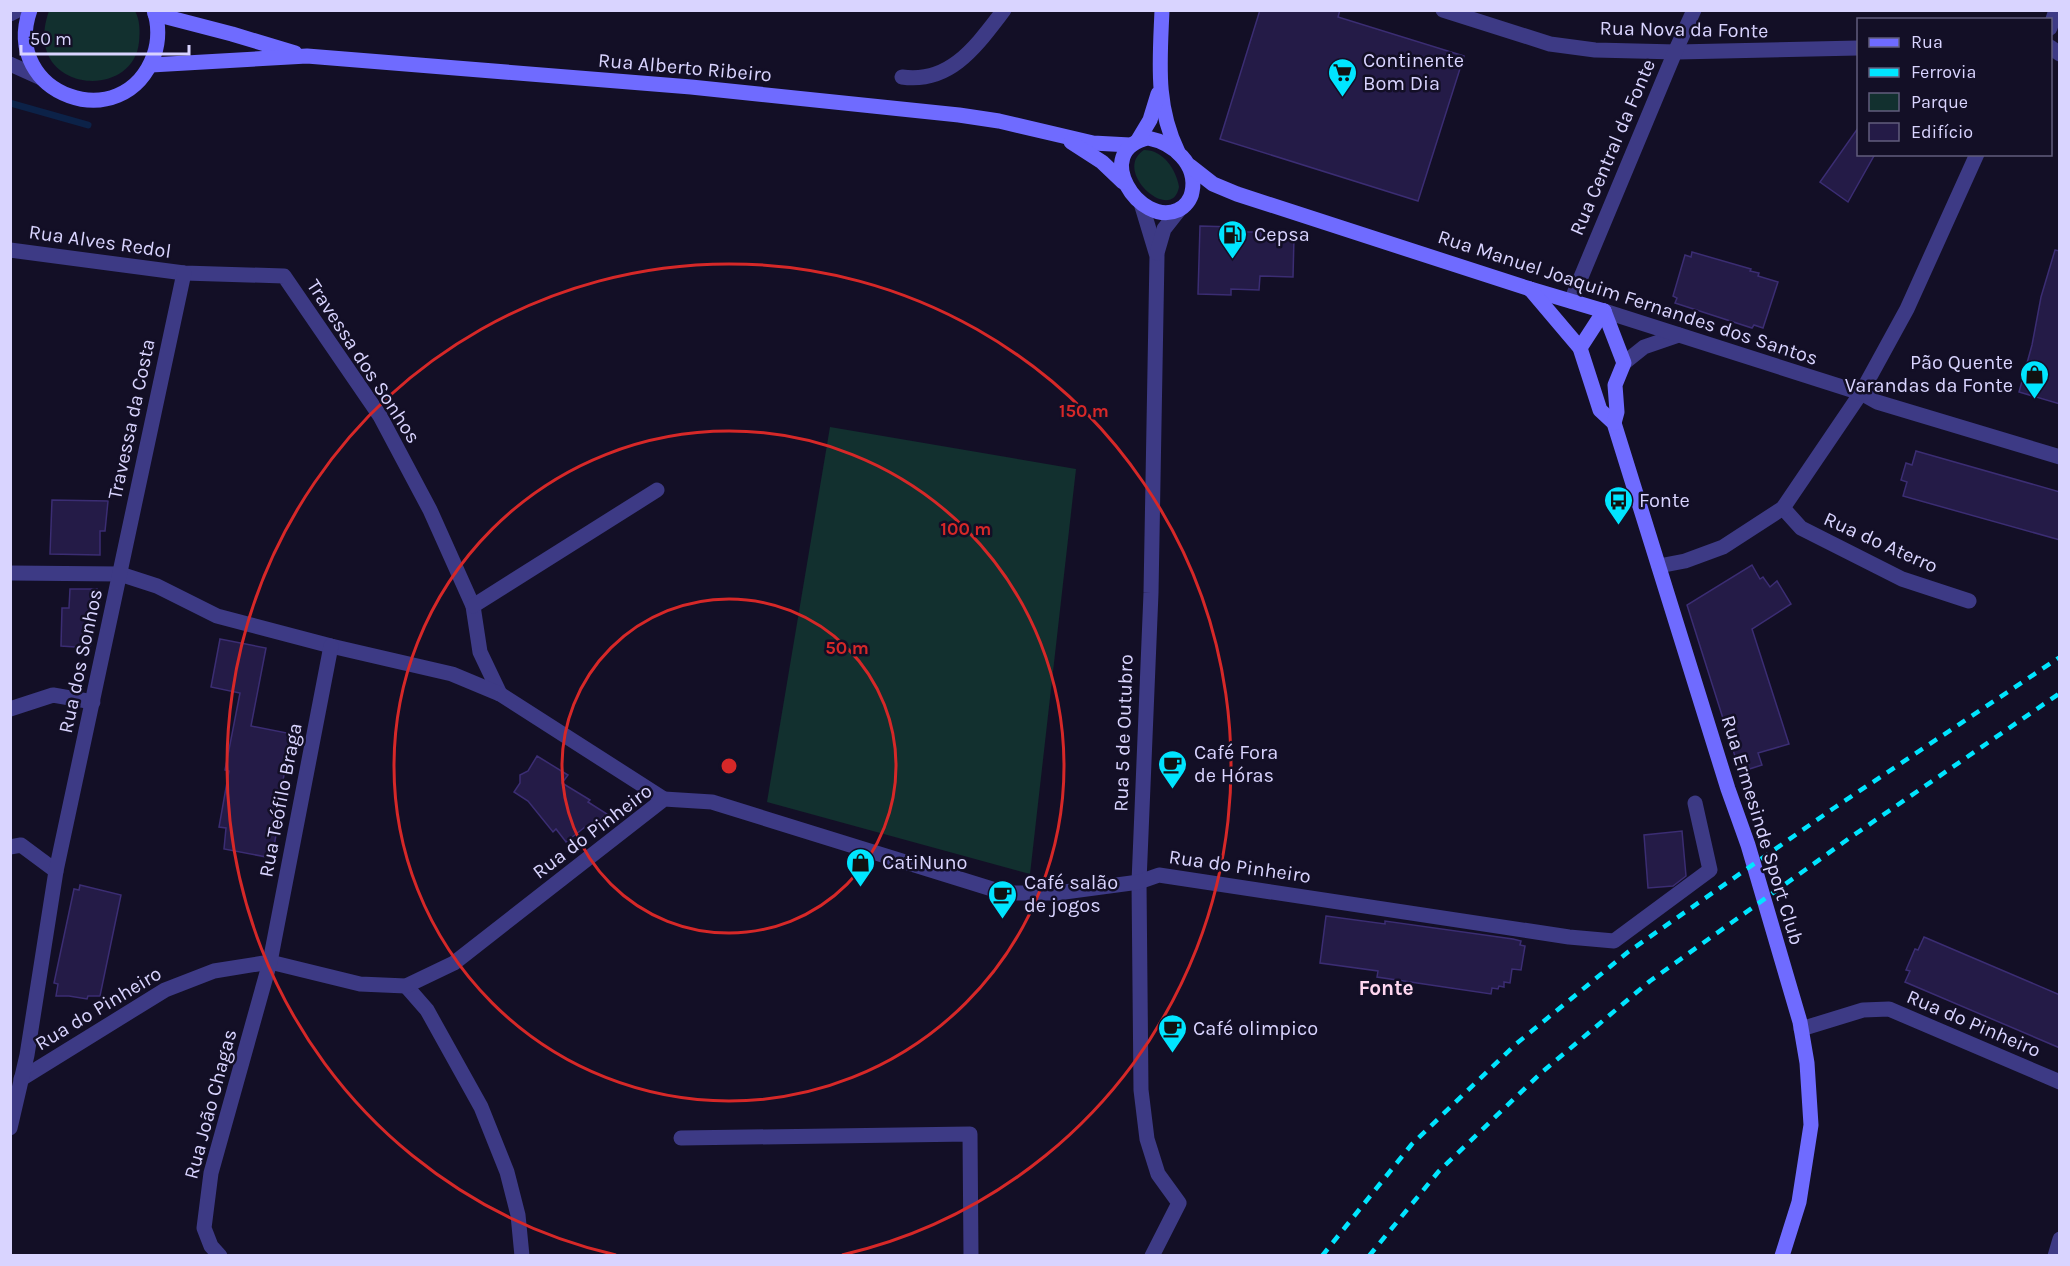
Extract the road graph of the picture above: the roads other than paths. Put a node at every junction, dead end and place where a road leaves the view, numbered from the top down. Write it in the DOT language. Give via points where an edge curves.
graph roads {
  1 [pos="18,10"];
  2 [pos="30,10"];
  3 [pos="1004,10"];
  4 [pos="1162,10"];
  5 [pos="1443,10"];
  6 [pos="1694,10"];
  7 [pos="154,12"];
  8 [pos="10,14"];
  9 [pos="1857,48"];
  10 [pos="1675,52"];
  11 [pos="307,56"];
  12 [pos="10,64"];
  13 [pos="151,65"];
  14 [pos="902,77"];
  15 [pos="41,78"];
  16 [pos="1160,80"];
  17 [pos="1058,135"];
  18 [pos="1134,142"];
  19 [pos="1178,152"];
  20 [pos="1976,156"];
  21 [pos="1190,166"];
  22 [pos="1129,188"];
  23 [pos="1237,194"];
  24 [pos="1191,199"];
  25 [pos="1141,203"];
  26 [pos="1179,210"];
  27 [pos="10,250"];
  28 [pos="1156,256"];
  29 [pos="184,273"];
  30 [pos="1530,289"];
  31 [pos="1571,301"];
  32 [pos="1604,311"];
  33 [pos="1679,335"];
  34 [pos="1580,348"];
  35 [pos="1624,363"];
  36 [pos="1861,393"];
  37 [pos="1614,423"];
  38 [pos="2060,458"];
  39 [pos="657,490"];
  40 [pos="1784,508"];
  41 [pos="1659,566"];
  42 [pos="10,573"];
  43 [pos="120,574"];
  44 [pos="1969,601"];
  45 [pos="473,606"];
  46 [pos="331,646"];
  47 [pos="500,694"];
  48 [pos="93,702"];
  49 [pos="10,709"];
  50 [pos="664,799"];
  51 [pos="1695,803"];
  52 [pos="10,847"];
  53 [pos="56,871"];
  54 [pos="1138,882"];
  55 [pos="270,962"];
  56 [pos="406,986"];
  57 [pos="1801,1029"];
  58 [pos="21,1079"];
  59 [pos="2060,1082"];
  60 [pos="10,1128"];
  61 [pos="681,1138"];
  62 [pos="2060,1239"];
  63 [pos="220,1256"];
  64 [pos="522,1256"];
  65 [pos="971,1256"];
  66 [pos="1152,1256"];
  67 [pos="1782,1256"];
  68 [pos="2055,1256"];
  1 -- 8 [label="street"];
  2 -- 15 [label="main road" via="25,42 30,61"];
  3 -- 14 [label="street" via="962,60 937,75"];
  4 -- 16 [label="main road"];
  5 -- 10 [label="street, Rua Nova da Fonte" via="1550,44 1638,53"];
  6 -- 10 [label="street, Rua Central da Fonte"];
  7 -- 11 [label="main road, Rua Alberto Ribeiro"];
  7 -- 13 [label="main road" via="158,32"];
  9 -- 10 [label="street, Rua Nova da Fonte"];
  10 -- 31 [label="street, Rua Central da Fonte"];
  11 -- 13 [label="main road, Rua Alberto Ribeiro"];
  11 -- 17 [label="main road, Rua Alberto Ribeiro" via="691,87 959,115"];
  12 -- 15 [label="street"];
  13 -- 15 [label="main road" via="138,82 120,95 99,101 77,100 57,92"];
  16 -- 18 [label="main road" via="1150,120"];
  16 -- 19 [label="main road" via="1166,124"];
  17 -- 18 [label="main road, Rua Alberto Ribeiro" via="1093,143"];
  17 -- 22 [label="main road, Rua Alberto Ribeiro" via="1102,162"];
  18 -- 19 [label="main road" via="1148,138 1162,141"];
  18 -- 22 [label="main road" via="1121,157 1121,172"];
  19 -- 21 [label="main road"];
  20 -- 36 [label="street" via="1907,309"];
  21 -- 23 [label="main road, Rua Manuel Joaquim Fernandes dos Santos" via="1213,184"];
  21 -- 24 [label="main road" via="1194,182"];
  22 -- 25 [label="main road"];
  23 -- 24 [label="main road" via="1214,193"];
  23 -- 30 [label="main road, Rua Manuel Joaquim Fernandes dos Santos"];
  24 -- 26 [label="main road"];
  25 -- 26 [label="main road" via="1154,211"];
  25 -- 28 [label="street, Rua 5 de Outubro"];
  26 -- 28 [label="street, Rua 5 de Outubro" via="1164,229"];
  27 -- 29 [label="street, Rua Alves Redol"];
  28 -- 54 [label="street, Rua 5 de Outubro" via="1151,593"];
  29 -- 43 [label="street, Travessa da Costa"];
  29 -- 45 [label="street, Travessa dos Sonhos" via="284,276 380,416 430,510"];
  30 -- 31 [label="main road, Rua Manuel Joaquim Fernandes dos Santos"];
  30 -- 34 [label="main road, Rua Ermesinde Sport Club"];
  31 -- 32 [label="main road, Rua Manuel Joaquim Fernandes dos Santos"];
  32 -- 33 [label="street, Rua Manuel Joaquim Fernandes dos Santos"];
  32 -- 34 [label="main road"];
  32 -- 35 [label="main road"];
  33 -- 35 [label="street" via="1644,347"];
  33 -- 36 [label="street, Rua Manuel Joaquim Fernandes dos Santos"];
  34 -- 37 [label="main road, Rua Ermesinde Sport Club" via="1600,410"];
  35 -- 37 [label="main road, Rua Ermesinde Sport Club" via="1615,385"];
  36 -- 38 [label="street, Rua Manuel Joaquim Fernandes dos Santos" via="1877,402"];
  36 -- 40 [label="street"];
  37 -- 41 [label="main road, Rua Ermesinde Sport Club"];
  39 -- 45 [label="street"];
  40 -- 41 [label="street" via="1723,547"];
  40 -- 44 [label="street, Rua do Aterro" via="1801,528 1902,579"];
  41 -- 57 [label="main road, Rua Ermesinde Sport Club" via="1748,845"];
  42 -- 43 [label="street"];
  43 -- 46 [label="street, Rua dos Sonhos" via="158,586 217,616"];
  43 -- 48 [label="street, Rua dos Sonhos"];
  45 -- 47 [label="street, Travessa dos Sonhos" via="480,652"];
  46 -- 47 [label="street, Rua dos Sonhos" via="452,674"];
  46 -- 55 [label="street, Rua Teófilo Braga"];
  47 -- 50 [label="street, Rua dos Sonhos"];
  48 -- 49 [label="street" via="53,695"];
  48 -- 53 [label="street, Rua dos Sonhos"];
  50 -- 54 [label="street, Rua do Pinheiro" via="712,802 1005,893 1056,893"];
  50 -- 56 [label="street, Rua do Pinheiro" via="454,963"];
  51 -- 54 [label="street, Rua do Pinheiro" via="1710,870 1614,941 1159,875"];
  52 -- 53 [label="street" via="21,845"];
  53 -- 58 [label="street, Rua dos Sonhos"];
  54 -- 66 [label="street, Rua 5 de Outubro" via="1141,1090 1158,1174 1179,1203"];
  55 -- 56 [label="street, Rua do Pinheiro" via="360,984"];
  55 -- 58 [label="street, Rua do Pinheiro" via="214,971 165,990"];
  55 -- 63 [label="street, Rua João Chagas" via="211,1173 204,1228"];
  56 -- 64 [label="street" via="427,1010 481,1107 507,1172 518,1215"];
  57 -- 59 [label="street, Rua do Pinheiro" via="1863,1010 1889,1009"];
  57 -- 67 [label="main road, Rua Ermesinde Sport Club" via="1811,1125 1799,1202"];
  58 -- 60 [label="street, Rua dos Sonhos"];
  61 -- 65 [label="street" via="970,1134"];
  62 -- 68 [label="street"];
}
